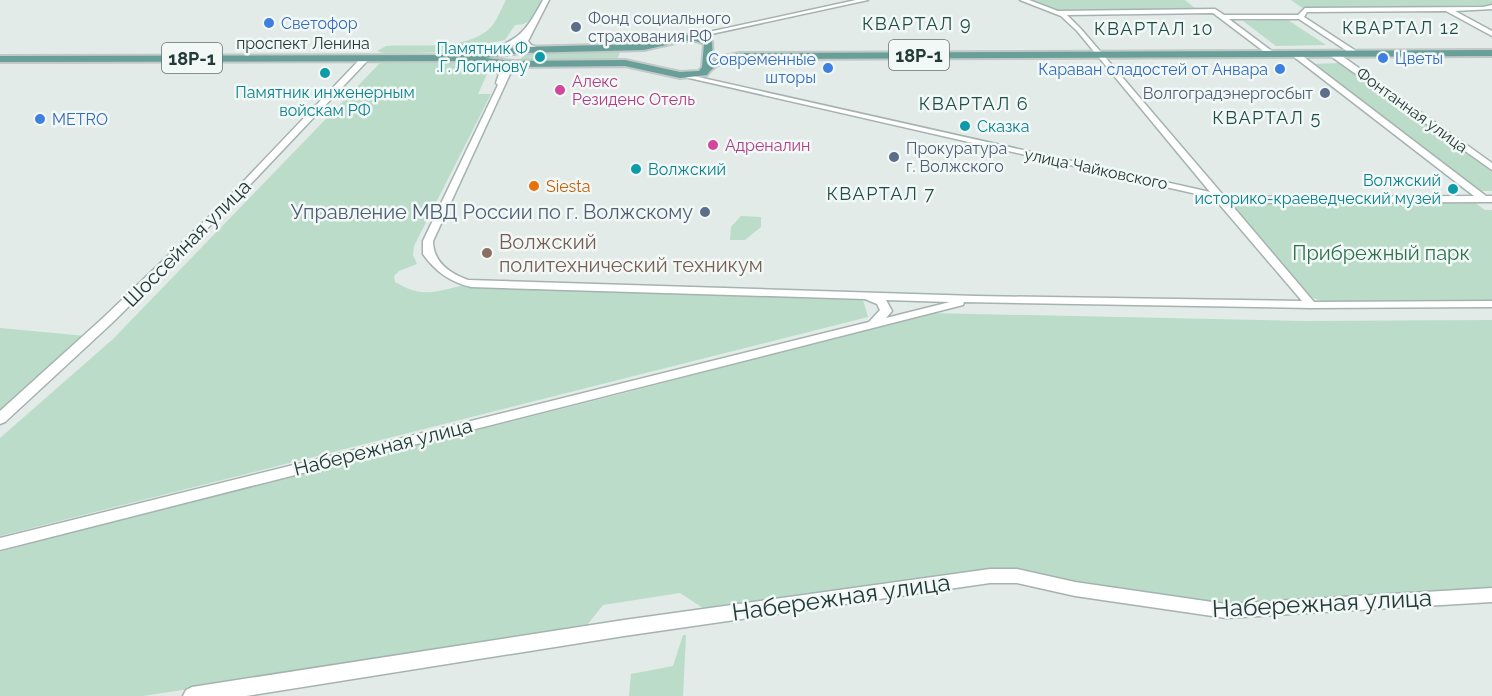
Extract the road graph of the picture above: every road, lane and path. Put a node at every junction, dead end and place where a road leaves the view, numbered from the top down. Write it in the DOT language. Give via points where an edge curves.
graph roads {
  1 [pos="546,0"];
  2 [pos="865,0"];
  3 [pos="1023,0"];
  4 [pos="1492,7"];
  5 [pos="1448,10"];
  6 [pos="1056,13"];
  7 [pos="1223,17"];
  8 [pos="1300,17"];
  9 [pos="531,28"];
  10 [pos="715,31"];
  11 [pos="1492,34"];
  12 [pos="684,38"];
  13 [pos="709,44"];
  14 [pos="644,47"];
  15 [pos="538,49"];
  16 [pos="1293,53"];
  17 [pos="1332,53"];
  18 [pos="1353,53"];
  19 [pos="1492,53"];
  20 [pos="1270,54"];
  21 [pos="1098,55"];
  22 [pos="740,56"];
  23 [pos="366,58"];
  24 [pos="462,58"];
  25 [pos="0,59"];
  26 [pos="532,63"];
  27 [pos="642,67"];
  28 [pos="705,74"];
  29 [pos="501,88"];
  30 [pos="1492,167"];
  31 [pos="1217,196"];
  32 [pos="1488,199"];
  33 [pos="866,296"];
  34 [pos="976,299"];
  35 [pos="1492,304"];
  36 [pos="1311,305"];
  37 [pos="873,323"];
  38 [pos="0,419"];
  39 [pos="0,544"];
  40 [pos="1492,595"];
  41 [pos="192,696"];
  1 -- 9 [label="street"];
  2 -- 10 [label="street"];
  3 -- 6 [label="street"];
  4 -- 5 [label="street"];
  5 -- 8 [label="street" via="1305,10"];
  5 -- 11 [label="street"];
  6 -- 7 [label="street" via="1215,11"];
  6 -- 21 [label="street" via="1079,30"];
  7 -- 8 [label="street"];
  7 -- 20 [label="street"];
  8 -- 18 [label="street"];
  9 -- 15 [label="street" via="524,41"];
  9 -- 24 [label="street" via="508,46"];
  10 -- 12 [label="street"];
  10 -- 13 [label="street" via="709,35"];
  12 -- 13 [label="main road, 18Р-1"];
  12 -- 14 [label="main road, 18Р-1"];
  13 -- 22 [label="main road, 18Р-1"];
  13 -- 28 [label="main road"];
  14 -- 15 [label="main road, проспект Ленина / 18Р-1"];
  14 -- 27 [label="main road"];
  15 -- 24 [label="main road, проспект Ленина / 18Р-1"];
  16 -- 17 [label="main road, 18Р-1"];
  16 -- 20 [label="main road, 18Р-1"];
  16 -- 32 [label="street, Фонтанная улица"];
  17 -- 18 [label="main road, 18Р-1"];
  17 -- 30 [label="street, Фонтанная улица"];
  18 -- 19 [label="main road, 18Р-1"];
  20 -- 21 [label="main road, 18Р-1"];
  21 -- 22 [label="main road, 18Р-1"];
  21 -- 31 [label="street"];
  22 -- 28 [label="main road" via="726,58"];
  23 -- 24 [label="main road, проспект Ленина / 18Р-1"];
  23 -- 25 [label="main road, проспект Ленина / 18Р-1"];
  23 -- 38 [label="street, Шоссейная улица" via="223,208"];
  24 -- 26 [label="main road, проспект Ленина / 18Р-1"];
  24 -- 29 [label="street" via="499,69 503,73"];
  26 -- 27 [label="main road, проспект Ленина / 18Р-1" via="625,63"];
  26 -- 29 [label="street" via="507,73"];
  27 -- 28 [label="main road, проспект Ленина" via="680,75"];
  28 -- 31 [label="street, улица Чайковского"];
  29 -- 33 [label="street, Набережная улица" via="428,241 428,254 456,281"];
  31 -- 32 [label="street, улица Чайковского" via="1239,202"];
  31 -- 36 [label="street"];
  33 -- 34 [label="street, Набережная улица"];
  33 -- 37 [label="street" via="882,302 886,311"];
  34 -- 36 [label="street, Набережная улица"];
  34 -- 37 [label="street, Набережная улица"];
  35 -- 36 [label="street, Набережная улица"];
  37 -- 39 [label="street, Набережная улица"];
  40 -- 41 [label="street, Набережная улица" via="1226,611 1075,589 1017,576 990,576 624,628"];
}
